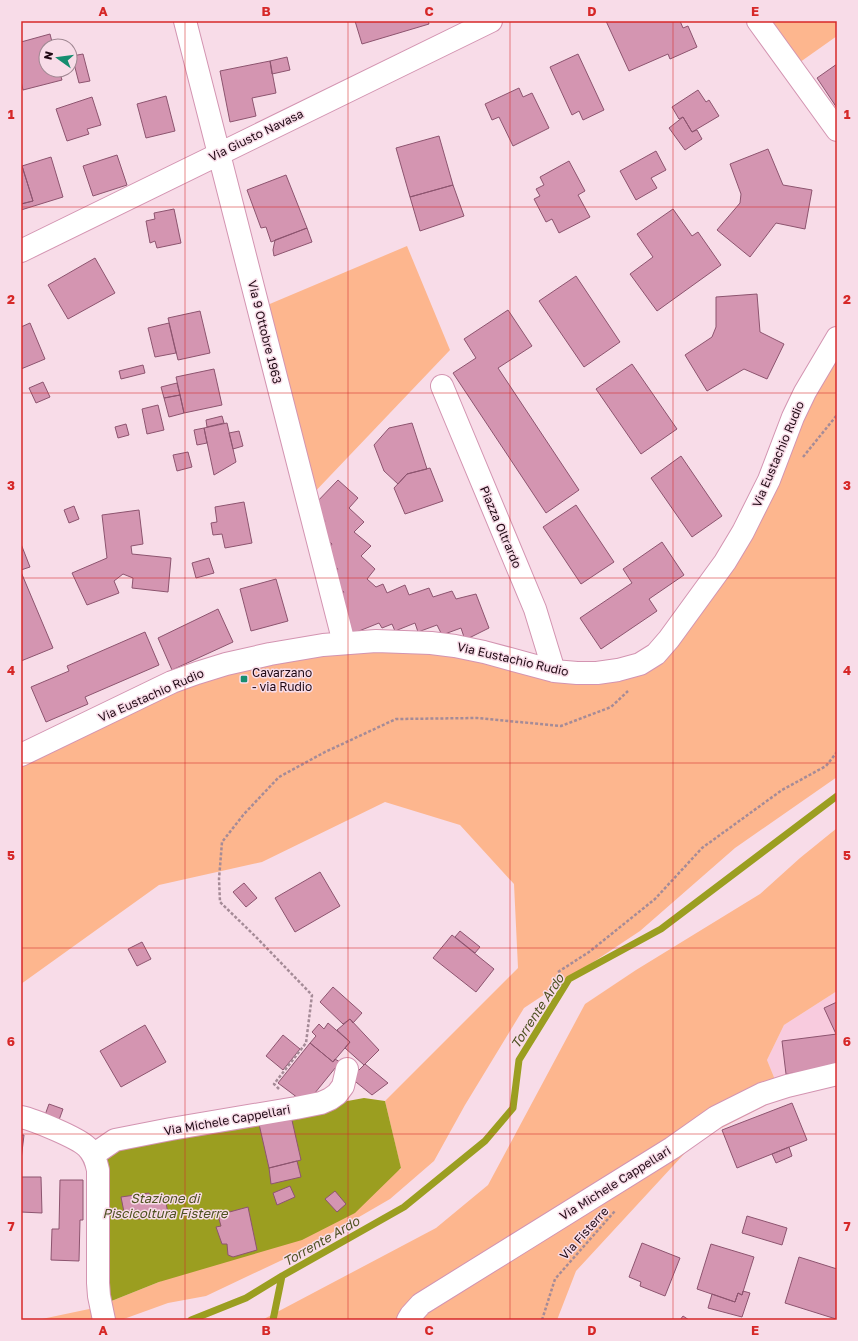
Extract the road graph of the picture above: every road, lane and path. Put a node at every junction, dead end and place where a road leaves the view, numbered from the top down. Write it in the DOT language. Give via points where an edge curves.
graph roads {
  1 [pos="185,21"];
  2 [pos="491,21"];
  3 [pos="758,21"];
  4 [pos="837,130"];
  5 [pos="219,153"];
  6 [pos="21,251"];
  7 [pos="837,338"];
  8 [pos="442,386"];
  9 [pos="344,643"];
  10 [pos="554,671"];
  11 [pos="634,686"];
  12 [pos="837,752"];
  13 [pos="21,755"];
  14 [pos="558,972"];
  15 [pos="347,1069"];
  16 [pos="837,1074"];
  17 [pos="296,1108"];
  18 [pos="21,1117"];
  19 [pos="93,1155"];
  20 [pos="619,1208"];
  21 [pos="103,1315"];
  22 [pos="408,1320"];
  23 [pos="542,1320"];
  1 -- 5 [label="street, Via 9 Ottobre 1963"];
  2 -- 5 [label="street, Via Giusto Navasa"];
  3 -- 4 [label="street"];
  5 -- 6 [label="street, Via Giusto Navasa"];
  5 -- 9 [label="street, Via 9 Ottobre 1963"];
  7 -- 10 [label="street, Via Eustachio Rudio" via="805,392 769,480 743,532 725,562 669,639 656,654 640,664 626,668 597,673"];
  8 -- 10 [label="street, Piazza Oltrardo" via="535,609"];
  9 -- 10 [label="street, Via Eustachio Rudio" via="404,641 456,646"];
  9 -- 13 [label="street, Via Eustachio Rudio" via="270,654 197,673 172,682"];
  11 -- 17 [label="path" via="611,707 561,726 477,718 396,719 278,777 244,814 222,842 220,902 312,995 306,1043 274,1084"];
  12 -- 14 [label="path" via="826,766 782,790 702,848 655,899 589,952"];
  15 -- 17 [label="street, Via Michele Cappellari" via="343,1086 337,1094 330,1099"];
  16 -- 22 [label="street, Via Michele Cappellari" via="762,1094 716,1117 672,1148 421,1304"];
  17 -- 19 [label="street, Via Michele Cappellari" via="115,1140"];
  18 -- 19 [label="street" via="81,1142"];
  19 -- 21 [label="street" via="98,1170 98,1283"];
  20 -- 23 [label="path, Via Fisterre" via="555,1279"];
}
